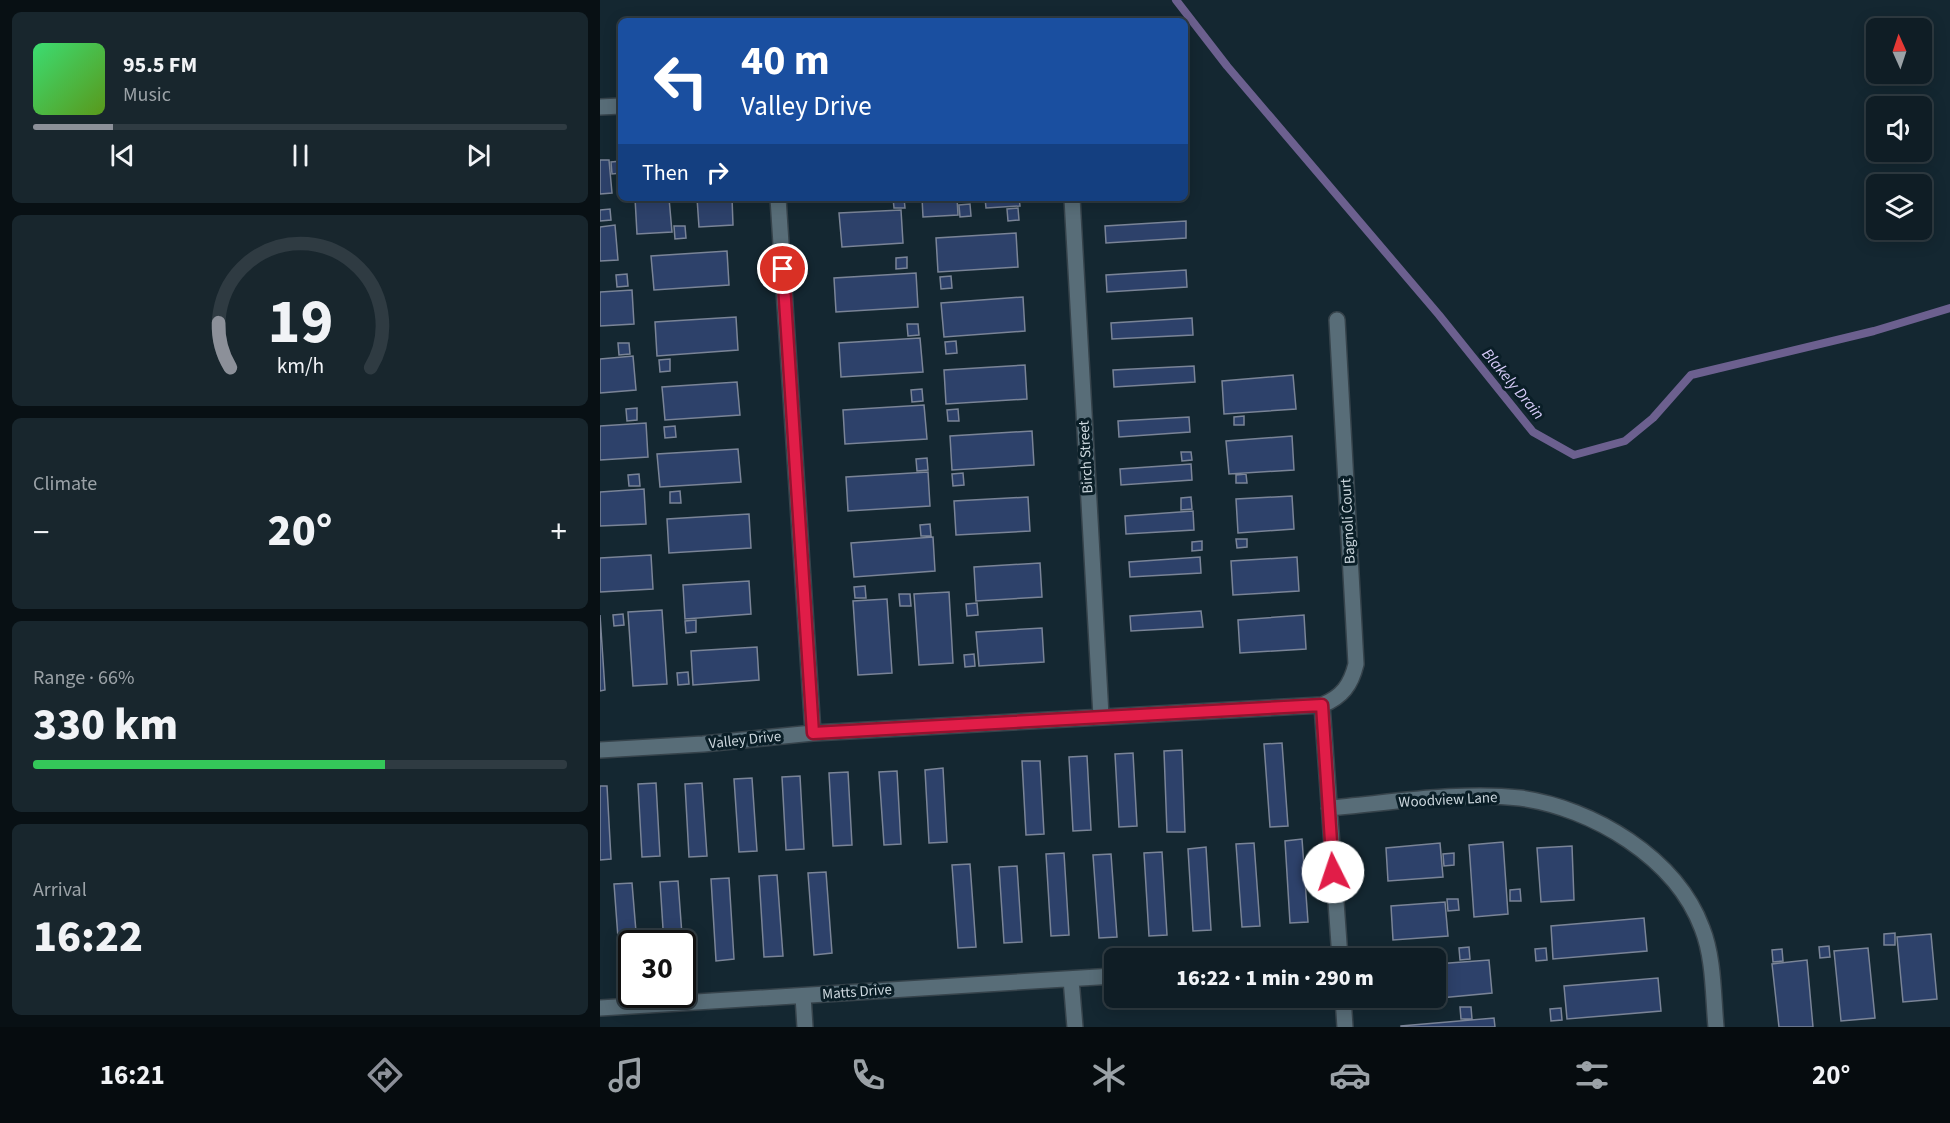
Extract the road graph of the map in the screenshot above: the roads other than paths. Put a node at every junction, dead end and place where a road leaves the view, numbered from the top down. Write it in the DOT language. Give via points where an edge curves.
graph roads {
  1 [pos="618,106"];
  2 [pos="600,107"];
  3 [pos="778,201"];
  4 [pos="1072,201"];
  5 [pos="1337,320"];
  6 [pos="1322,705"];
  7 [pos="1101,716"];
  8 [pos="813,733"];
  9 [pos="600,750"];
  10 [pos="1329,808"];
  11 [pos="1339,948"];
  12 [pos="1104,977"];
  13 [pos="1071,979"];
  14 [pos="802,996"];
  15 [pos="600,1008"];
  16 [pos="1344,1008"];
  17 [pos="805,1027"];
  18 [pos="1076,1027"];
  19 [pos="1345,1027"];
  20 [pos="1716,1027"];
  1 -- 2 [label="street"];
  3 -- 8 [label="street"];
  4 -- 7 [label="street, Birch Street"];
  5 -- 6 [label="street, Bagnoli Court" via="1356,664 1344,691"];
  6 -- 7 [label="street, Valley Drive"];
  6 -- 10 [label="street"];
  7 -- 8 [label="street, Valley Drive"];
  8 -- 9 [label="street, Valley Drive"];
  10 -- 11 [label="street"];
  10 -- 20 [label="street, Woodview Lane" via="1481,796 1521,798 1578,815 1628,840 1669,872 1696,911 1709,951"];
  12 -- 13 [label="street, Matts Drive"];
  13 -- 14 [label="street, Matts Drive"];
  13 -- 18 [label="street"];
  14 -- 15 [label="street, Matts Drive"];
  14 -- 17 [label="street"];
  16 -- 19 [label="street"];
}
